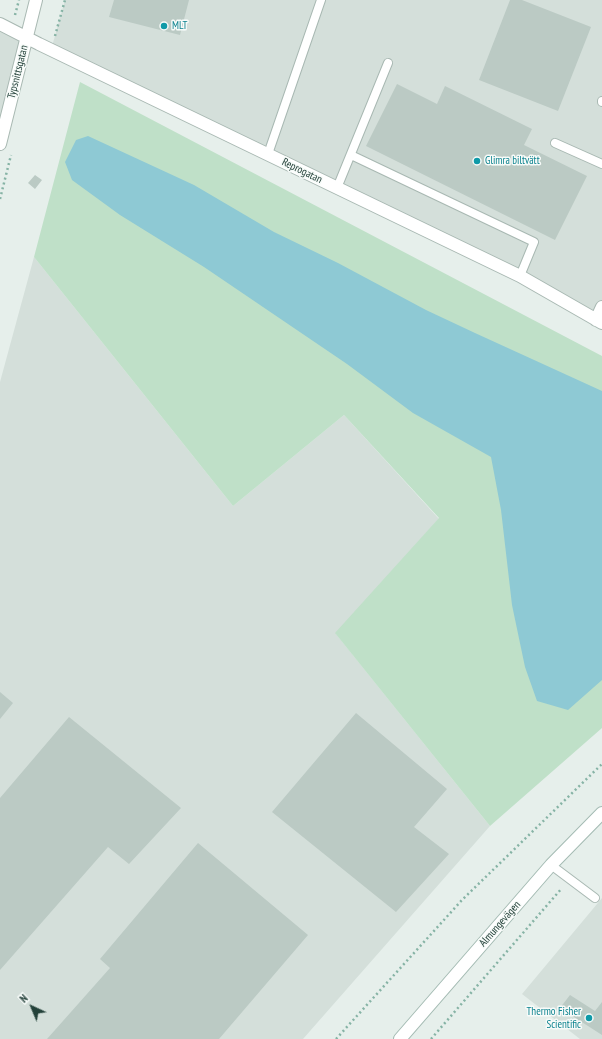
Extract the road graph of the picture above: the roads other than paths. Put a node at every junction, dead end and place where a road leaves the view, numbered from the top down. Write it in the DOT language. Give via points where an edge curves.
graph roads {
  1 [pos="36,0"];
  2 [pos="321,0"];
  3 [pos="0,24"];
  4 [pos="27,38"];
  5 [pos="388,63"];
  6 [pos="555,143"];
  7 [pos="0,144"];
  8 [pos="268,154"];
  9 [pos="351,155"];
  10 [pos="602,164"];
  11 [pos="337,188"];
  12 [pos="520,276"];
  13 [pos="602,307"];
  14 [pos="599,322"];
  15 [pos="602,813"];
  16 [pos="551,865"];
  17 [pos="595,898"];
  18 [pos="400,1039"];
  1 -- 4 [label="street, Typsnittsgatan"];
  2 -- 8 [label="lane"];
  3 -- 4 [label="street, Reprogatan"];
  4 -- 7 [label="street, Typsnittsgatan"];
  4 -- 8 [label="street, Reprogatan"];
  5 -- 9 [label="lane"];
  6 -- 10 [label="lane"];
  8 -- 11 [label="street, Reprogatan"];
  9 -- 11 [label="lane"];
  9 -- 12 [label="lane" via="534,242"];
  11 -- 12 [label="street, Reprogatan"];
  12 -- 14 [label="street, Reprogatan"];
  13 -- 14 [label="street"];
  15 -- 16 [label="street, Almungevägen"];
  16 -- 17 [label="lane"];
  16 -- 18 [label="street, Almungevägen"];
}
